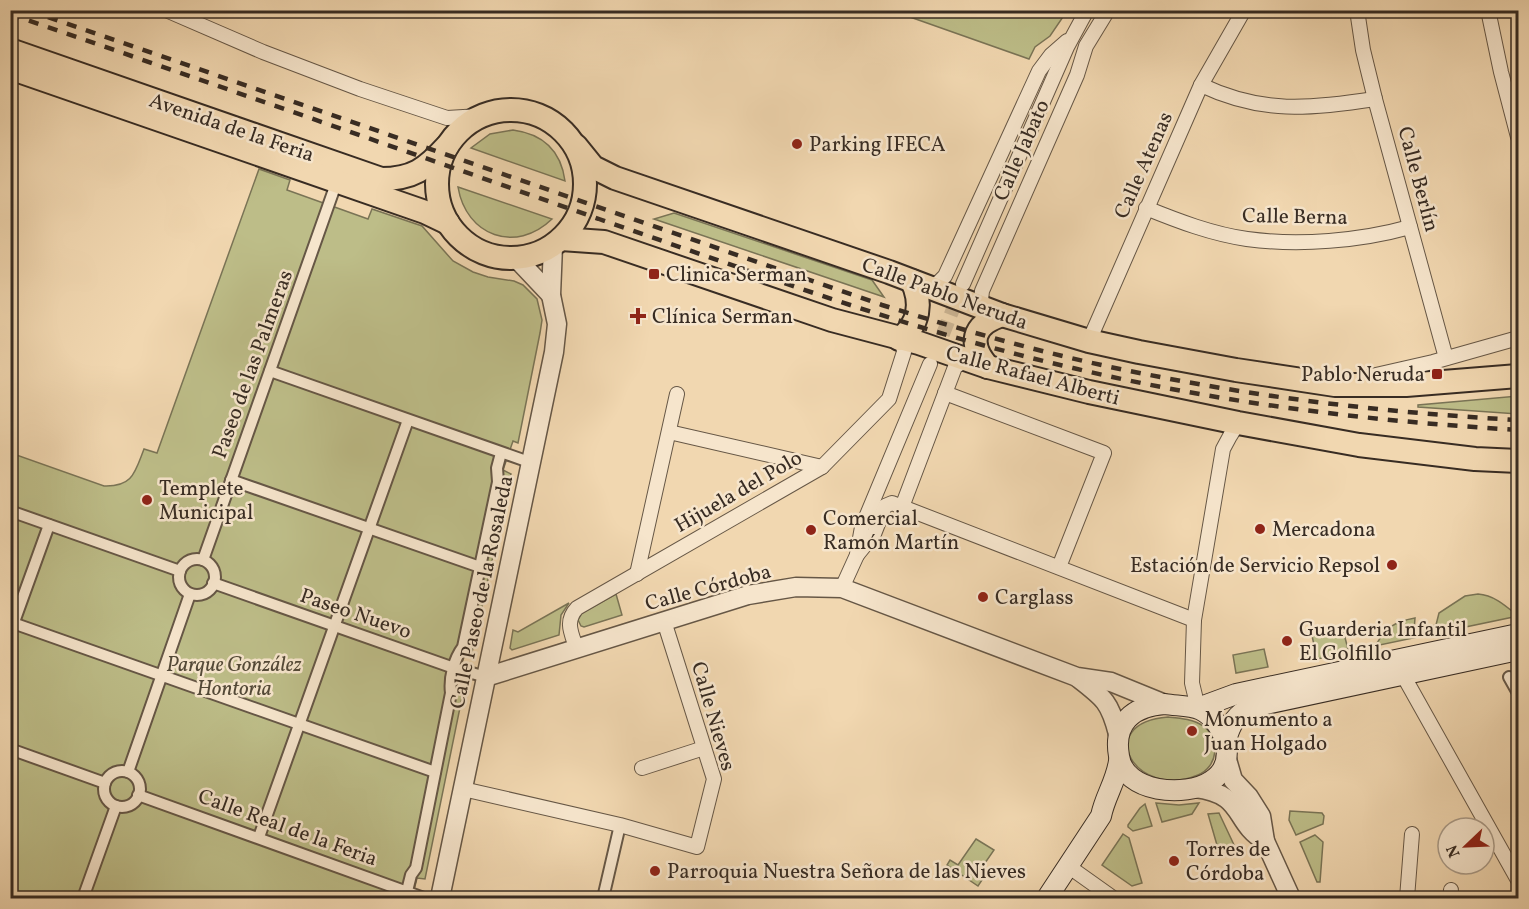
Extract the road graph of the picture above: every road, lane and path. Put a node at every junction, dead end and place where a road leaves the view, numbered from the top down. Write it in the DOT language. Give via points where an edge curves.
graph roads {
  1 [pos="166,10"];
  2 [pos="1087,10"];
  3 [pos="1099,10"];
  4 [pos="1108,10"];
  5 [pos="1244,10"];
  6 [pos="1358,10"];
  7 [pos="1488,10"];
  8 [pos="1072,36"];
  9 [pos="1086,46"];
  10 [pos="10,50"];
  11 [pos="10,68"];
  12 [pos="1201,85"];
  13 [pos="1375,99"];
  14 [pos="480,116"];
  15 [pos="1518,136"];
  16 [pos="447,146"];
  17 [pos="576,146"];
  18 [pos="337,182"];
  19 [pos="1146,208"];
  20 [pos="448,223"];
  21 [pos="1410,227"];
  22 [pos="557,243"];
  23 [pos="517,258"];
  24 [pos="920,284"];
  25 [pos="963,284"];
  26 [pos="550,295"];
  27 [pos="993,312"];
  28 [pos="1518,338"];
  29 [pos="899,339"];
  30 [pos="1089,341"];
  31 [pos="1446,358"];
  32 [pos="967,359"];
  33 [pos="930,364"];
  34 [pos="988,367"];
  35 [pos="270,371"];
  36 [pos="1518,376"];
  37 [pos="1335,385"];
  38 [pos="945,393"];
  39 [pos="677,394"];
  40 [pos="408,420"];
  41 [pos="1238,423"];
  42 [pos="669,432"];
  43 [pos="501,453"];
  44 [pos="1518,461"];
  45 [pos="532,463"];
  46 [pos="822,467"];
  47 [pos="231,480"];
  48 [pos="902,507"];
  49 [pos="10,511"];
  50 [pos="49,525"];
  51 [pos="369,528"];
  52 [pos="856,555"];
  53 [pos="203,560"];
  54 [pos="480,567"];
  55 [pos="1059,567"];
  56 [pos="180,571"];
  57 [pos="637,574"];
  58 [pos="213,583"];
  59 [pos="842,588"];
  60 [pos="190,594"];
  61 [pos="1194,620"];
  62 [pos="664,621"];
  63 [pos="12,626"];
  64 [pos="334,626"];
  65 [pos="1518,634"];
  66 [pos="577,650"];
  67 [pos="1518,650"];
  68 [pos="454,668"];
  69 [pos="161,675"];
  70 [pos="1403,675"];
  71 [pos="486,677"];
  72 [pos="1077,677"];
  73 [pos="1509,677"];
  74 [pos="1518,693"];
  75 [pos="1165,704"];
  76 [pos="1198,708"];
  77 [pos="299,725"];
  78 [pos="1118,734"];
  79 [pos="704,748"];
  80 [pos="1226,748"];
  81 [pos="10,749"];
  82 [pos="1119,761"];
  83 [pos="642,768"];
  84 [pos="128,772"];
  85 [pos="435,772"];
  86 [pos="105,783"];
  87 [pos="1143,785"];
  88 [pos="1195,788"];
  89 [pos="462,789"];
  90 [pos="138,795"];
  91 [pos="116,806"];
  92 [pos="1101,816"];
  93 [pos="620,825"];
  94 [pos="1412,834"];
  95 [pos="259,837"];
  96 [pos="1265,841"];
  97 [pos="1068,866"];
  98 [pos="1518,880"];
  99 [pos="407,891"];
  100 [pos="83,898"];
  101 [pos="424,898"];
  102 [pos="440,898"];
  103 [pos="603,898"];
  104 [pos="1047,898"];
  105 [pos="1113,898"];
  106 [pos="1291,898"];
  107 [pos="1407,898"];
  1 -- 14 [label="street" via="274,56 447,118"];
  2 -- 8 [label="street"];
  3 -- 9 [label="street"];
  4 -- 9 [label="street, Calle Jabato"];
  5 -- 12 [label="street, Calle Atenas"];
  6 -- 13 [label="street, Calle Berlín"];
  7 -- 15 [label="street"];
  8 -- 24 [label="street" via="1039,71 945,276 938,283"];
  8 -- 25 [label="street"];
  9 -- 27 [label="street, Calle Jabato" via="1077,75 982,291 981,300"];
  10 -- 16 [label="main road, Avenida de la Feria" via="381,179 415,174 431,164"];
  11 -- 18 [label="main road, Avenida de la Feria"];
  12 -- 13 [label="street" via="1268,106 1322,107"];
  12 -- 19 [label="street, Calle Atenas"];
  13 -- 21 [label="street, Calle Berlín"];
  14 -- 16 [label="main road" via="461,129"];
  14 -- 17 [label="main road" via="510,109 535,113 555,123"];
  16 -- 20 [label="main road" via="439,165 437,185"];
  17 -- 22 [label="main road" via="584,168 586,191 580,214"];
  17 -- 24 [label="main road, Calle Pablo Neruda" via="593,167 615,178"];
  18 -- 20 [label="main road, Avenida de la Feria"];
  18 -- 35 [label="street, Paseo de las Palmeras"];
  19 -- 21 [label="street, Calle Berna" via="1202,229 1247,239 1346,239"];
  19 -- 30 [label="street, Calle Atenas"];
  20 -- 23 [label="main road" via="461,239 478,250 497,257"];
  21 -- 31 [label="street, Calle Berlín"];
  22 -- 23 [label="main road" via="537,254"];
  22 -- 26 [label="street, Calle Paseo de la Rosaleda"];
  22 -- 29 [label="main road, Calle Rafael Alberti" via="604,242"];
  23 -- 26 [label="street, Calle Paseo de la Rosaleda"];
  24 -- 27 [label="main road, Calle Pablo Neruda"];
  24 -- 29 [label="main road" via="913,326"];
  26 -- 45 [label="street, Calle Paseo de la Rosaleda" via="557,338"];
  27 -- 30 [label="main road, Calle Pablo Neruda"];
  27 -- 34 [label="main road" via="976,337 975,348"];
  28 -- 31 [label="street, Calle Pablo Neruda"];
  29 -- 32 [label="main road, Calle Rafael Alberti"];
  29 -- 46 [label="street, Hijuela del Polo" via="904,352 889,399"];
  30 -- 37 [label="main road, Calle Pablo Neruda" via="1189,362"];
  31 -- 37 [label="street, Calle Pablo Neruda"];
  32 -- 34 [label="main road, Calle Rafael Alberti"];
  32 -- 38 [label="street" via="956,367"];
  33 -- 52 [label="street" via="862,527"];
  34 -- 41 [label="main road, Calle Rafael Alberti"];
  35 -- 40 [label="street"];
  35 -- 47 [label="street, Paseo de las Palmeras"];
  36 -- 37 [label="main road, Calle Pablo Neruda" via="1406,386"];
  38 -- 48 [label="street"];
  38 -- 55 [label="street" via="1104,453"];
  39 -- 42 [label="street"];
  40 -- 43 [label="street"];
  40 -- 51 [label="street"];
  41 -- 44 [label="main road, Calle Rafael Alberti" via="1359,445"];
  41 -- 61 [label="street" via="1223,449"];
  42 -- 46 [label="street"];
  42 -- 57 [label="street"];
  43 -- 45 [label="street"];
  43 -- 54 [label="street"];
  45 -- 71 [label="street, Calle Paseo de la Rosaleda"];
  46 -- 57 [label="street, Hijuela del Polo"];
  47 -- 51 [label="street"];
  47 -- 53 [label="street, Paseo de las Palmeras"];
  48 -- 52 [label="street" via="892,503 885,506 874,534"];
  48 -- 55 [label="street"];
  49 -- 50 [label="street"];
  50 -- 56 [label="street"];
  50 -- 63 [label="street"];
  51 -- 54 [label="street"];
  51 -- 64 [label="street"];
  52 -- 59 [label="street"];
  53 -- 56 [label="street" via="186,562"];
  53 -- 58 [label="street" via="214,572"];
  54 -- 68 [label="street" via="463,647"];
  55 -- 61 [label="street"];
  56 -- 60 [label="street" via="182,587"];
  57 -- 66 [label="street, Hijuela del Polo" via="570,615"];
  58 -- 60 [label="street" via="207,592"];
  58 -- 64 [label="street, Paseo Nuevo"];
  59 -- 62 [label="street, Calle Córdoba" via="796,587 748,595"];
  59 -- 72 [label="street, Calle Córdoba"];
  60 -- 69 [label="street"];
  61 -- 76 [label="street" via="1192,683"];
  62 -- 66 [label="street, Calle Córdoba"];
  62 -- 79 [label="street, Calle Nieves"];
  63 -- 69 [label="street"];
  64 -- 68 [label="street, Paseo Nuevo"];
  64 -- 77 [label="street"];
  65 -- 76 [label="main road" via="1236,694"];
  66 -- 71 [label="street, Calle Córdoba"];
  67 -- 70 [label="main road"];
  68 -- 71 [label="street, Paseo Nuevo"];
  68 -- 85 [label="street"];
  69 -- 77 [label="street"];
  69 -- 84 [label="street"];
  70 -- 80 [label="main road" via="1252,707 1232,723"];
  70 -- 98 [label="street"];
  71 -- 89 [label="street, Calle Paseo de la Rosaleda"];
  72 -- 75 [label="street, Calle Córdoba" via="1111,682"];
  72 -- 78 [label="street, Calle Córdoba" via="1108,703"];
  73 -- 74 [label="street"];
  75 -- 76 [label="main road"];
  75 -- 78 [label="main road" via="1132,714"];
  76 -- 80 [label="main road" via="1220,725"];
  77 -- 85 [label="street"];
  77 -- 95 [label="street"];
  78 -- 82 [label="main road"];
  79 -- 83 [label="street"];
  79 -- 93 [label="street, Calle Nieves" via="714,779 697,847"];
  80 -- 88 [label="main road" via="1221,772 1211,782"];
  80 -- 96 [label="street" via="1233,780 1261,816"];
  81 -- 86 [label="street"];
  82 -- 87 [label="main road" via="1133,781"];
  82 -- 92 [label="main road"];
  84 -- 86 [label="street" via="112,775"];
  84 -- 90 [label="street" via="136,779"];
  85 -- 99 [label="street" via="416,868"];
  86 -- 91 [label="street" via="105,794"];
  87 -- 88 [label="main road" via="1159,789"];
  87 -- 92 [label="main road" via="1126,791"];
  88 -- 96 [label="street" via="1222,794 1236,806 1256,836"];
  89 -- 93 [label="street"];
  89 -- 102 [label="street, Calle Paseo de la Rosaleda"];
  90 -- 91 [label="street" via="132,804"];
  90 -- 95 [label="street, Calle Real de la Feria"];
  91 -- 100 [label="street"];
  92 -- 97 [label="main road"];
  93 -- 103 [label="street"];
  94 -- 107 [label="street"];
  95 -- 99 [label="street, Calle Real de la Feria"];
  96 -- 106 [label="street"];
  97 -- 104 [label="main road"];
  97 -- 105 [label="street"];
  99 -- 101 [label="street, Calle Real de la Feria"];
}
